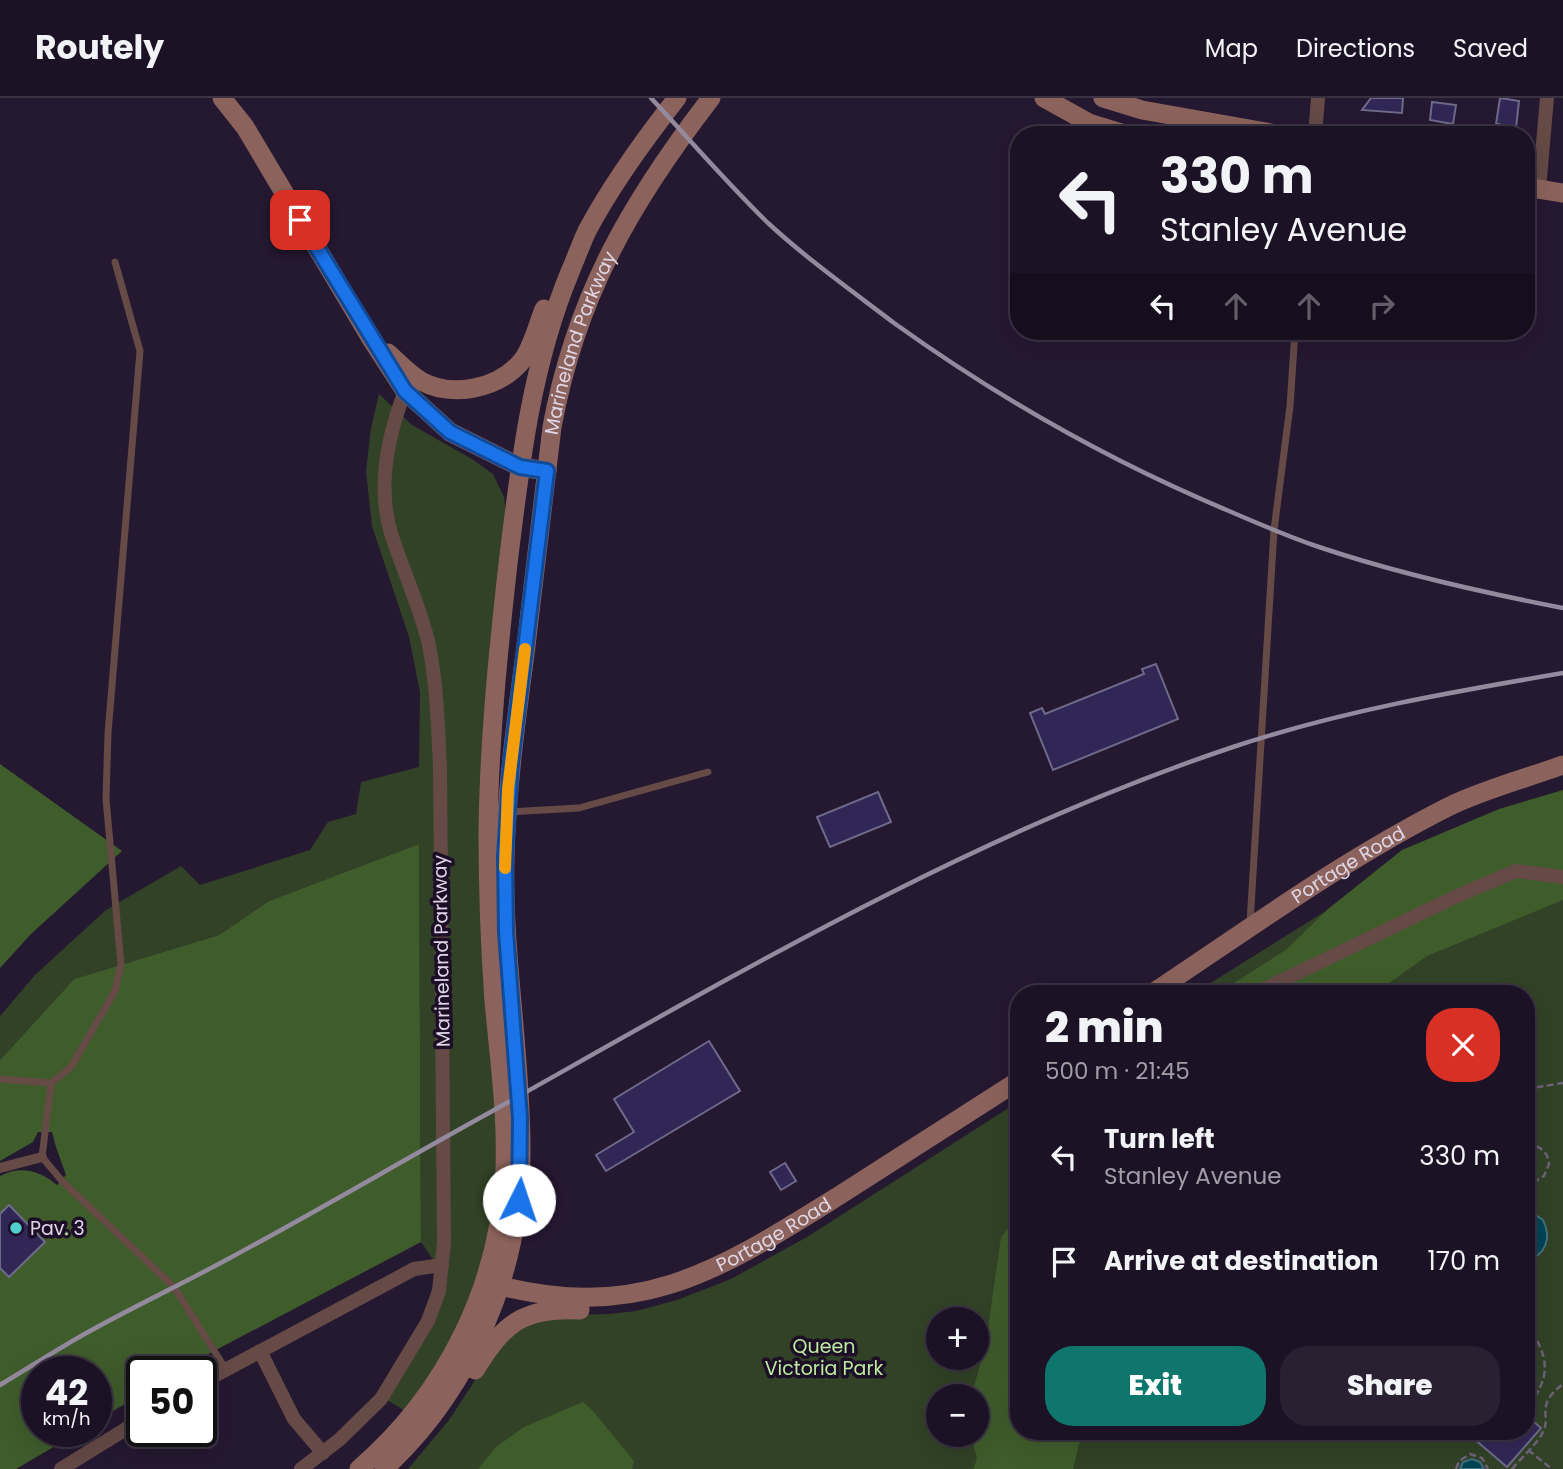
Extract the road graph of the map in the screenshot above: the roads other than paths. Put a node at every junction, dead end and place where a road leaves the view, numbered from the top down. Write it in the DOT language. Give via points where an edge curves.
graph roads {
  1 [pos="222,98"];
  2 [pos="677,98"];
  3 [pos="710,98"];
  4 [pos="1044,98"];
  5 [pos="1103,98"];
  6 [pos="1318,98"];
  7 [pos="1547,98"];
  8 [pos="1098,126"];
  9 [pos="1232,126"];
  10 [pos="1316,126"];
  11 [pos="641,143"];
  12 [pos="1535,175"];
  13 [pos="1535,188"];
  14 [pos="1563,193"];
  15 [pos="115,262"];
  16 [pos="370,337"];
  17 [pos="1294,340"];
  18 [pos="405,391"];
  19 [pos="520,467"];
  20 [pos="547,471"];
  21 [pos="1563,765"];
  22 [pos="708,772"];
  23 [pos="507,812"];
  24 [pos="1563,877"];
  25 [pos="1250,927"];
  26 [pos="1164,985"];
  27 [pos="1273,985"];
  28 [pos="0,1080"];
  29 [pos="51,1083"];
  30 [pos="1010,1085"];
  31 [pos="41,1157"];
  32 [pos="0,1168"];
  33 [pos="812,1212"];
  34 [pos="442,1265"];
  35 [pos="492,1284"];
  36 [pos="260,1351"];
  37 [pos="225,1368"];
  38 [pos="217,1373"];
  39 [pos="126,1429"];
  40 [pos="323,1452"];
  41 [pos="372,1467"];
  42 [pos="61,1469"];
  43 [pos="301,1469"];
  44 [pos="401,1469"];
  1 -- 16 [label="main road" via="245,127"];
  2 -- 11 [label="main road, Marineland Parkway"];
  3 -- 20 [label="main road, Marineland Parkway" via="646,188 600,271 581,315 561,386"];
  4 -- 8 [label="main road"];
  5 -- 9 [label="main road"];
  6 -- 10 [label="street"];
  7 -- 12 [label="street"];
  11 -- 16 [label="main road" via="594,203 562,262 522,362 501,379 468,390 420,381"];
  11 -- 19 [label="main road, Marineland Parkway" via="587,233 559,298 536,373"];
  13 -- 14 [label="main road"];
  15 -- 29 [label="lane" via="140,351 106,786 121,964 115,991 71,1068"];
  16 -- 18 [label="main road"];
  17 -- 25 [label="lane" via="1274,530"];
  18 -- 19 [label="main road" via="450,432"];
  18 -- 34 [label="street, Marineland Parkway" via="391,433 385,498 391,532 422,619 436,698"];
  19 -- 20 [label="main road"];
  19 -- 35 [label="main road, Marineland Parkway" via="490,756 490,931 505,1148"];
  20 -- 23 [label="main road, Marineland Parkway"];
  21 -- 25 [label="main road, Portage Road" via="1451,805 1384,841"];
  22 -- 23 [label="lane" via="579,808"];
  23 -- 35 [label="main road, Marineland Parkway" via="506,932 521,1159 517,1212"];
  24 -- 27 [label="street" via="1516,871"];
  25 -- 26 [label="main road, Portage Road"];
  28 -- 29 [label="lane"];
  29 -- 31 [label="lane"];
  30 -- 33 [label="main road, Portage Road"];
  31 -- 32 [label="street"];
  31 -- 37 [label="lane" via="174,1287"];
  33 -- 35 [label="main road, Portage Road" via="707,1272 657,1289 584,1297"];
  33 -- 44 [label="main road" via="768,1250 687,1292 638,1306 547,1310 526,1316 495,1339 452,1407"];
  34 -- 36 [label="street" via="414,1269"];
  34 -- 40 [label="street, Marineland Parkway" via="439,1292 428,1321 381,1399"];
  35 -- 41 [label="main road" via="476,1345 458,1378 413,1440"];
  36 -- 37 [label="street"];
  36 -- 40 [label="street" via="294,1419"];
  37 -- 38 [label="street"];
  39 -- 42 [label="street"];
  40 -- 43 [label="street, Marineland Parkway"];
}
